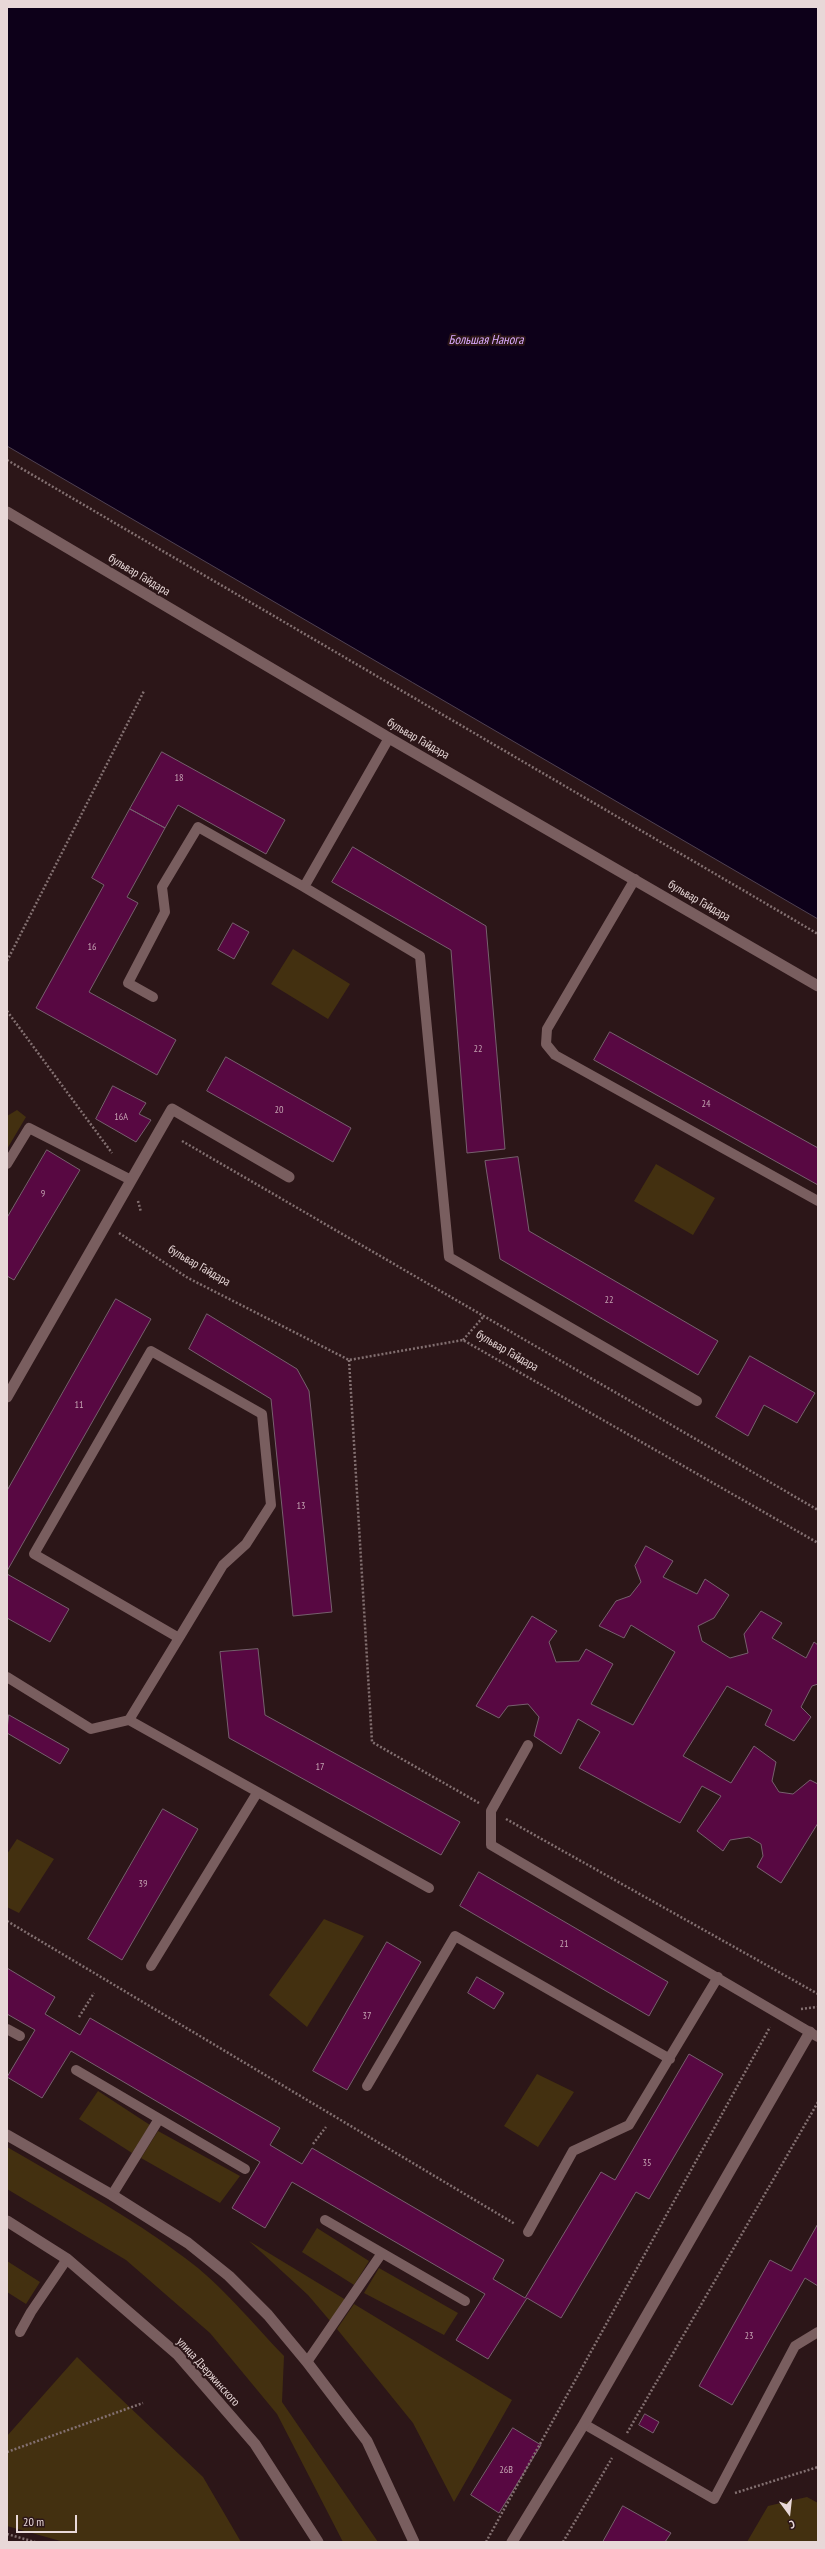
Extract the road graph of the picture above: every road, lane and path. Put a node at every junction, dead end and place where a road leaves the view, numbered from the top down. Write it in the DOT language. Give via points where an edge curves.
graph roads {
  1 [pos="7,460"];
  2 [pos="7,512"];
  3 [pos="144,691"];
  4 [pos="389,738"];
  5 [pos="635,879"];
  6 [pos="304,887"];
  7 [pos="818,934"];
  8 [pos="7,961"];
  9 [pos="818,986"];
  10 [pos="153,997"];
  11 [pos="7,1011"];
  12 [pos="182,1141"];
  13 [pos="114,1154"];
  14 [pos="7,1164"];
  15 [pos="289,1177"];
  16 [pos="131,1180"];
  17 [pos="818,1201"];
  18 [pos="141,1212"];
  19 [pos="106,1226"];
  20 [pos="484,1316"];
  21 [pos="463,1340"];
  22 [pos="349,1360"];
  23 [pos="7,1397"];
  24 [pos="697,1401"];
  25 [pos="818,1510"];
  26 [pos="818,1543"];
  27 [pos="179,1638"];
  28 [pos="7,1677"];
  29 [pos="130,1720"];
  30 [pos="528,1745"];
  31 [pos="257,1793"];
  32 [pos="492,1811"];
  33 [pos="429,1888"];
  34 [pos="7,1921"];
  35 [pos="151,1966"];
  36 [pos="718,1977"];
  37 [pos="94,1993"];
  38 [pos="818,1994"];
  39 [pos="818,2007"];
  40 [pos="778,2013"];
  41 [pos="79,2017"];
  42 [pos="7,2029"];
  43 [pos="814,2034"];
  44 [pos="20,2036"];
  45 [pos="670,2059"];
  46 [pos="76,2070"];
  47 [pos="367,2086"];
  48 [pos="818,2102"];
  49 [pos="159,2119"];
  50 [pos="326,2127"];
  51 [pos="7,2135"];
  52 [pos="313,2144"];
  53 [pos="245,2169"];
  54 [pos="112,2195"];
  55 [pos="325,2220"];
  56 [pos="7,2221"];
  57 [pos="528,2232"];
  58 [pos="382,2253"];
  59 [pos="67,2259"];
  60 [pos="465,2301"];
  61 [pos="20,2332"];
  62 [pos="818,2332"];
  63 [pos="308,2362"];
  64 [pos="143,2403"];
  65 [pos="584,2424"];
  66 [pos="620,2445"];
  67 [pos="7,2452"];
  68 [pos="818,2466"];
  69 [pos="714,2500"];
  70 [pos="7,2534"];
  71 [pos="35,2542"];
  72 [pos="318,2542"];
  73 [pos="414,2542"];
  74 [pos="486,2542"];
  75 [pos="512,2542"];
  76 [pos="563,2542"];
  1 -- 7 [label="path"];
  2 -- 4 [label="street, бульвар Гайдара"];
  3 -- 8 [label="path"];
  4 -- 5 [label="street, бульвар Гайдара"];
  4 -- 6 [label="lane"];
  5 -- 9 [label="street, бульвар Гайдара"];
  5 -- 17 [label="lane" via="547,1029 546,1044 555,1055"];
  6 -- 10 [label="lane" via="198,827 162,887 165,912 128,983"];
  6 -- 24 [label="lane" via="420,956 449,1257"];
  11 -- 13 [label="path"];
  12 -- 20 [label="path"];
  14 -- 16 [label="lane" via="29,1128"];
  15 -- 16 [label="street" via="172,1109"];
  16 -- 18 [label="path"];
  16 -- 19 [label="street"];
  19 -- 22 [label="path, бульвар Гайдара" via="134,1241 188,1278"];
  19 -- 23 [label="street"];
  20 -- 21 [label="path"];
  20 -- 25 [label="path"];
  21 -- 22 [label="path, бульвар Гайдара"];
  21 -- 26 [label="path, бульвар Гайдара"];
  22 -- 32 [label="path" via="372,1742"];
  27 -- 27 [label="lane" via="223,1565 250,1537 271,1505 271,1497 262,1414 152,1351 34,1554"];
  27 -- 29 [label="lane"];
  28 -- 29 [label="lane" via="91,1729"];
  29 -- 31 [label="lane"];
  30 -- 32 [label="lane"];
  31 -- 33 [label="lane"];
  31 -- 35 [label="lane"];
  32 -- 36 [label="lane" via="491,1845"];
  32 -- 38 [label="path"];
  34 -- 57 [label="path"];
  36 -- 40 [label="lane"];
  36 -- 45 [label="lane"];
  37 -- 41 [label="path"];
  39 -- 40 [label="path"];
  40 -- 43 [label="lane"];
  40 -- 74 [label="path"];
  42 -- 44 [label="lane"];
  43 -- 65 [label="street"];
  45 -- 47 [label="lane" via="455,1936"];
  45 -- 57 [label="lane" via="629,2125 573,2150"];
  46 -- 49 [label="lane"];
  48 -- 66 [label="path"];
  49 -- 53 [label="lane"];
  49 -- 54 [label="lane"];
  50 -- 52 [label="path"];
  51 -- 54 [label="street"];
  54 -- 63 [label="street" via="188,2243 229,2276 268,2315"];
  55 -- 58 [label="lane"];
  56 -- 59 [label="street, улица Дзержинского"];
  58 -- 60 [label="lane"];
  58 -- 63 [label="lane"];
  59 -- 61 [label="lane"];
  59 -- 72 [label="street, улица Дзержинского" via="177,2354 254,2444"];
  62 -- 69 [label="lane" via="795,2346"];
  63 -- 73 [label="street" via="367,2441"];
  64 -- 67 [label="path"];
  65 -- 66 [label="lane"];
  65 -- 75 [label="street"];
  66 -- 69 [label="lane"];
  66 -- 76 [label="path"];
  68 -- 69 [label="path"];
  70 -- 71 [label="path"];
}
